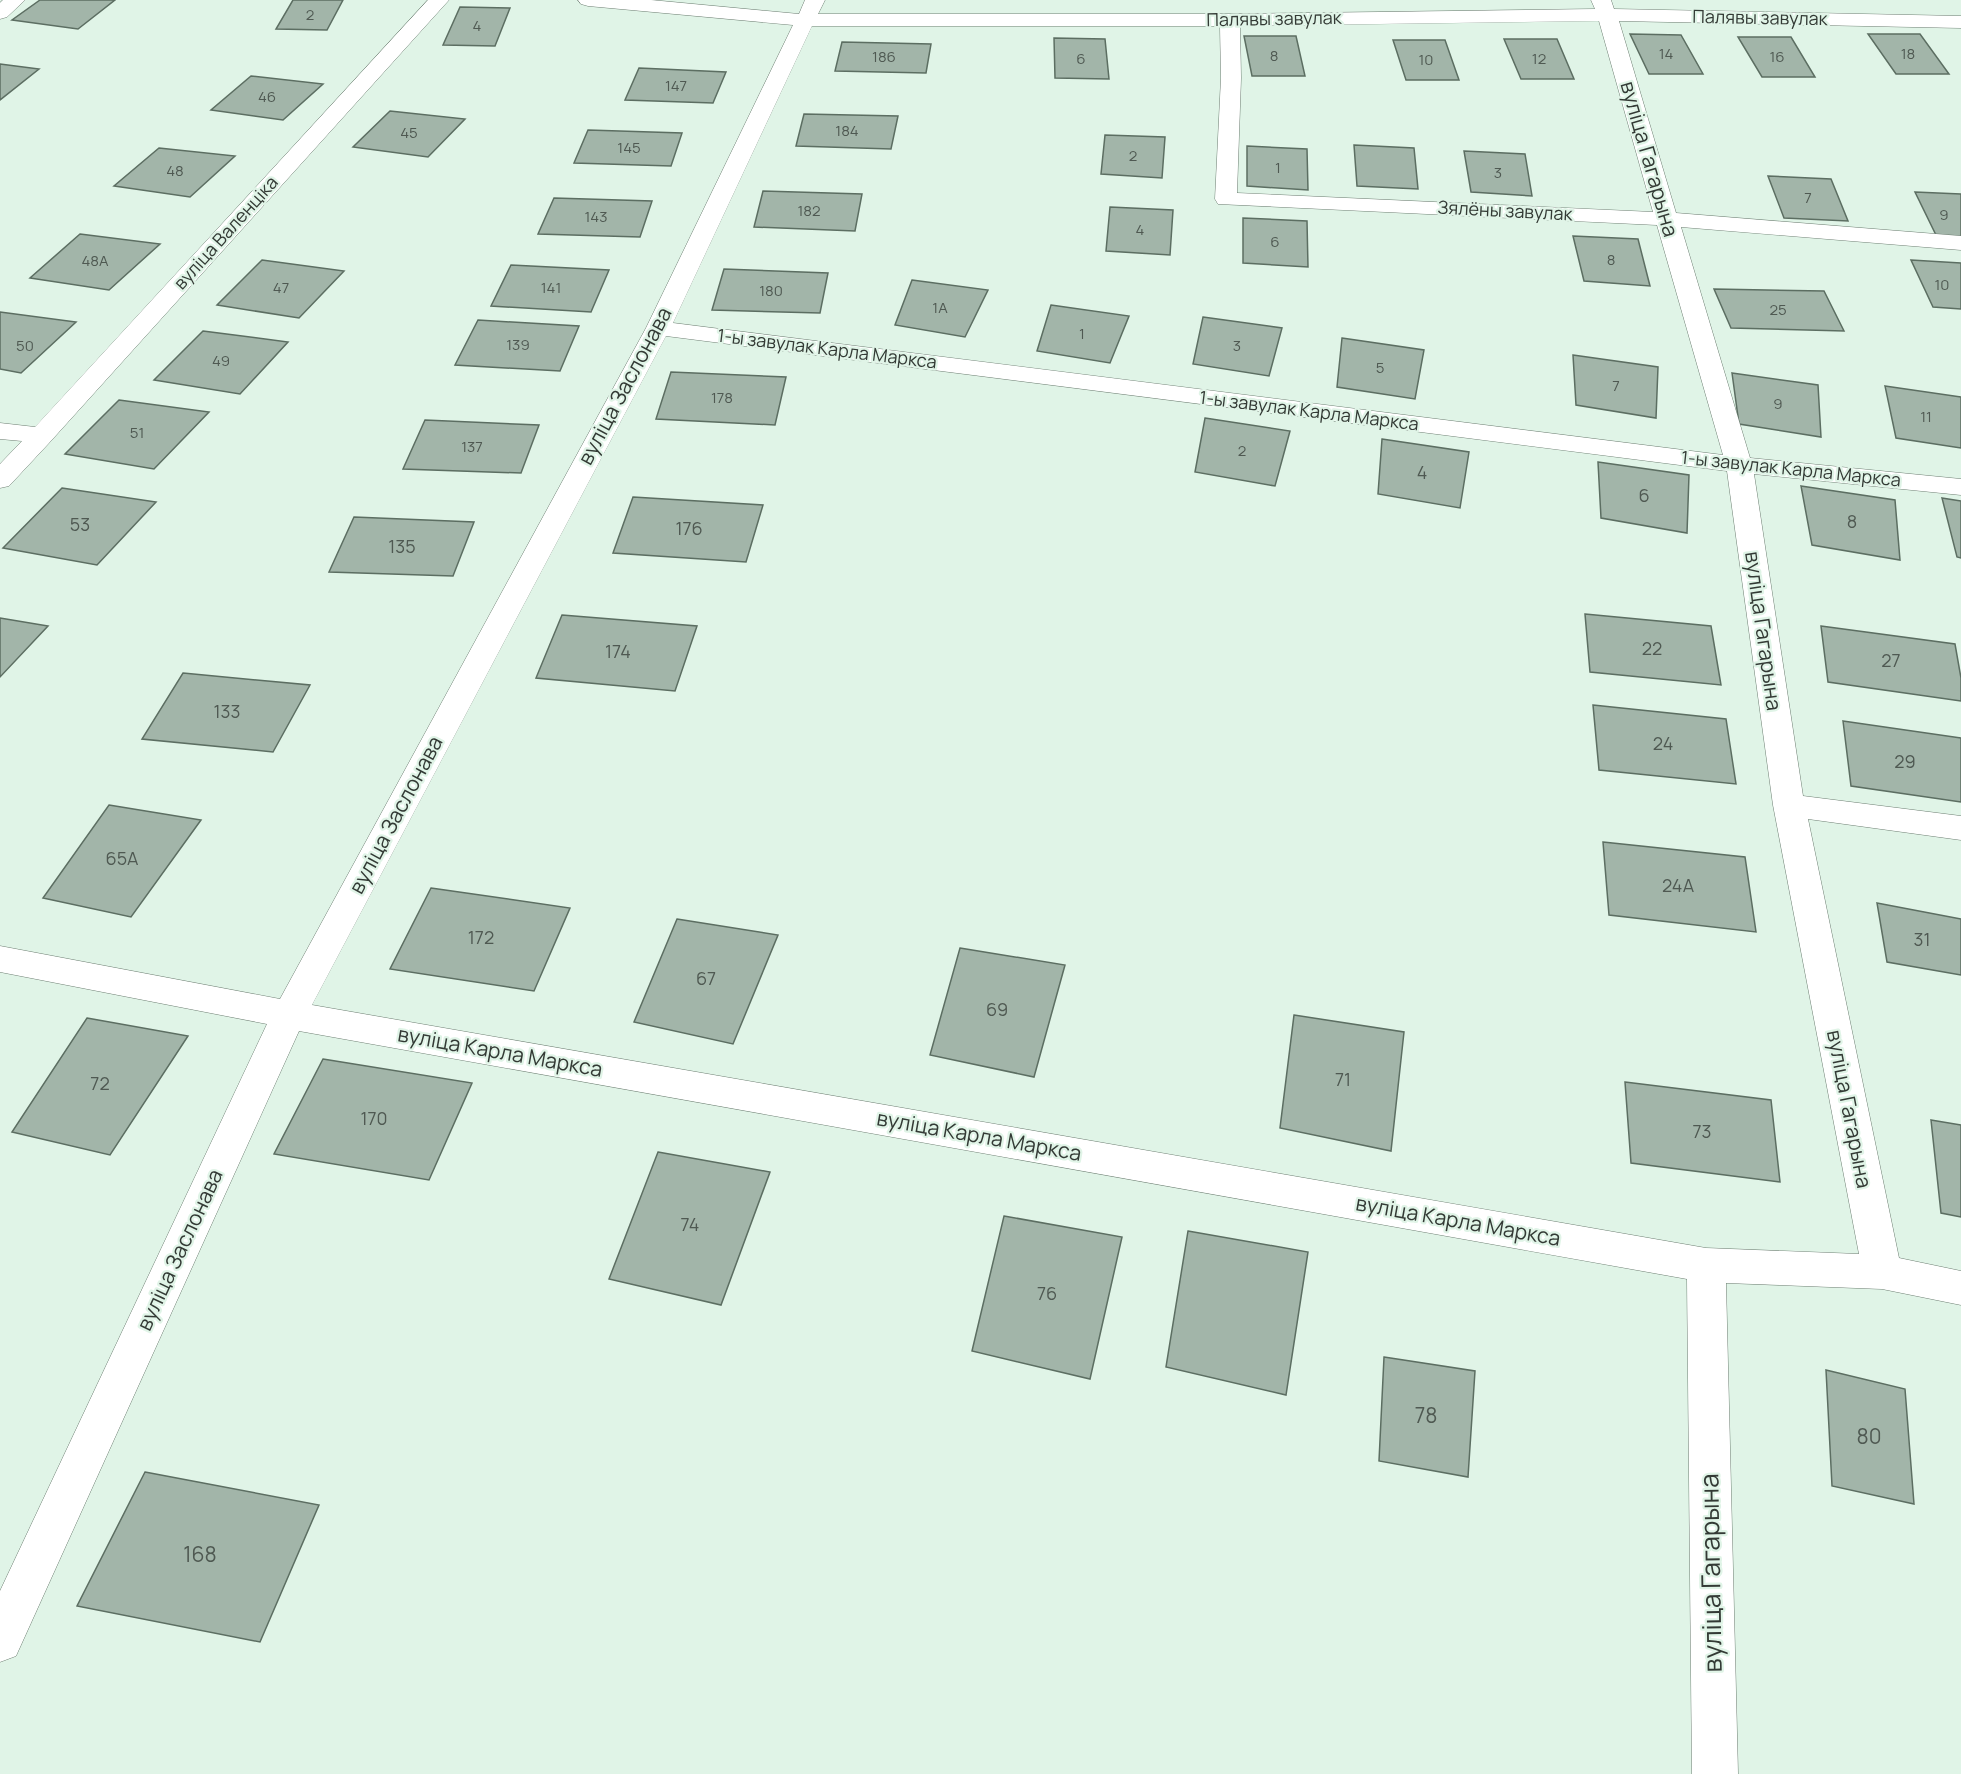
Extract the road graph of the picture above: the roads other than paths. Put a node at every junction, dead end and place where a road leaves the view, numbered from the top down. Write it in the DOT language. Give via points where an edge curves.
graph roads {
  1 [pos="15,0"];
  2 [pos="439,0"];
  3 [pos="588,0"];
  4 [pos="1604,8"];
  5 [pos="810,10"];
  6 [pos="0,13"];
  7 [pos="1230,20"];
  8 [pos="1961,22"];
  9 [pos="1666,219"];
  10 [pos="1961,243"];
  11 [pos="658,328"];
  12 [pos="0,431"];
  13 [pos="41,436"];
  14 [pos="1739,465"];
  15 [pos="0,480"];
  16 [pos="1961,487"];
  17 [pos="1789,806"];
  18 [pos="1961,828"];
  19 [pos="0,959"];
  20 [pos="289,1014"];
  21 [pos="1706,1265"];
  22 [pos="1882,1272"];
  23 [pos="1961,1288"];
  24 [pos="0,1640"];
  25 [pos="1715,1774"];
  1 -- 6 [label="street"];
  2 -- 13 [label="street, вуліца Валенціка"];
  3 -- 5 [label="street, Палявы завулак"];
  4 -- 7 [label="street, Палявы завулак"];
  4 -- 8 [label="street, Палявы завулак"];
  4 -- 9 [label="street, вуліца Гагарына"];
  5 -- 7 [label="street, Палявы завулак"];
  5 -- 11 [label="street, вуліца Заслонава"];
  7 -- 9 [label="street, Зялёны завулак" via="1226,199"];
  9 -- 10 [label="street, Зялёны завулак"];
  9 -- 14 [label="street, вуліца Гагарына"];
  11 -- 14 [label="street, 1-ы завулак Карла Маркса"];
  11 -- 20 [label="street, вуліца Заслонава"];
  12 -- 13 [label="street"];
  13 -- 15 [label="street, вуліца Валенціка"];
  14 -- 16 [label="street, 1-ы завулак Карла Маркса"];
  14 -- 17 [label="street, вуліца Гагарына"];
  17 -- 18 [label="street"];
  17 -- 22 [label="street, вуліца Гагарына"];
  19 -- 20 [label="street, вуліца Карла Маркса"];
  20 -- 21 [label="street, вуліца Карла Маркса"];
  20 -- 24 [label="street, вуліца Заслонава"];
  21 -- 22 [label="street, вуліца Карла Маркса"];
  21 -- 25 [label="street, вуліца Гагарына"];
  22 -- 23 [label="street, вуліца Карла Маркса"];
}
